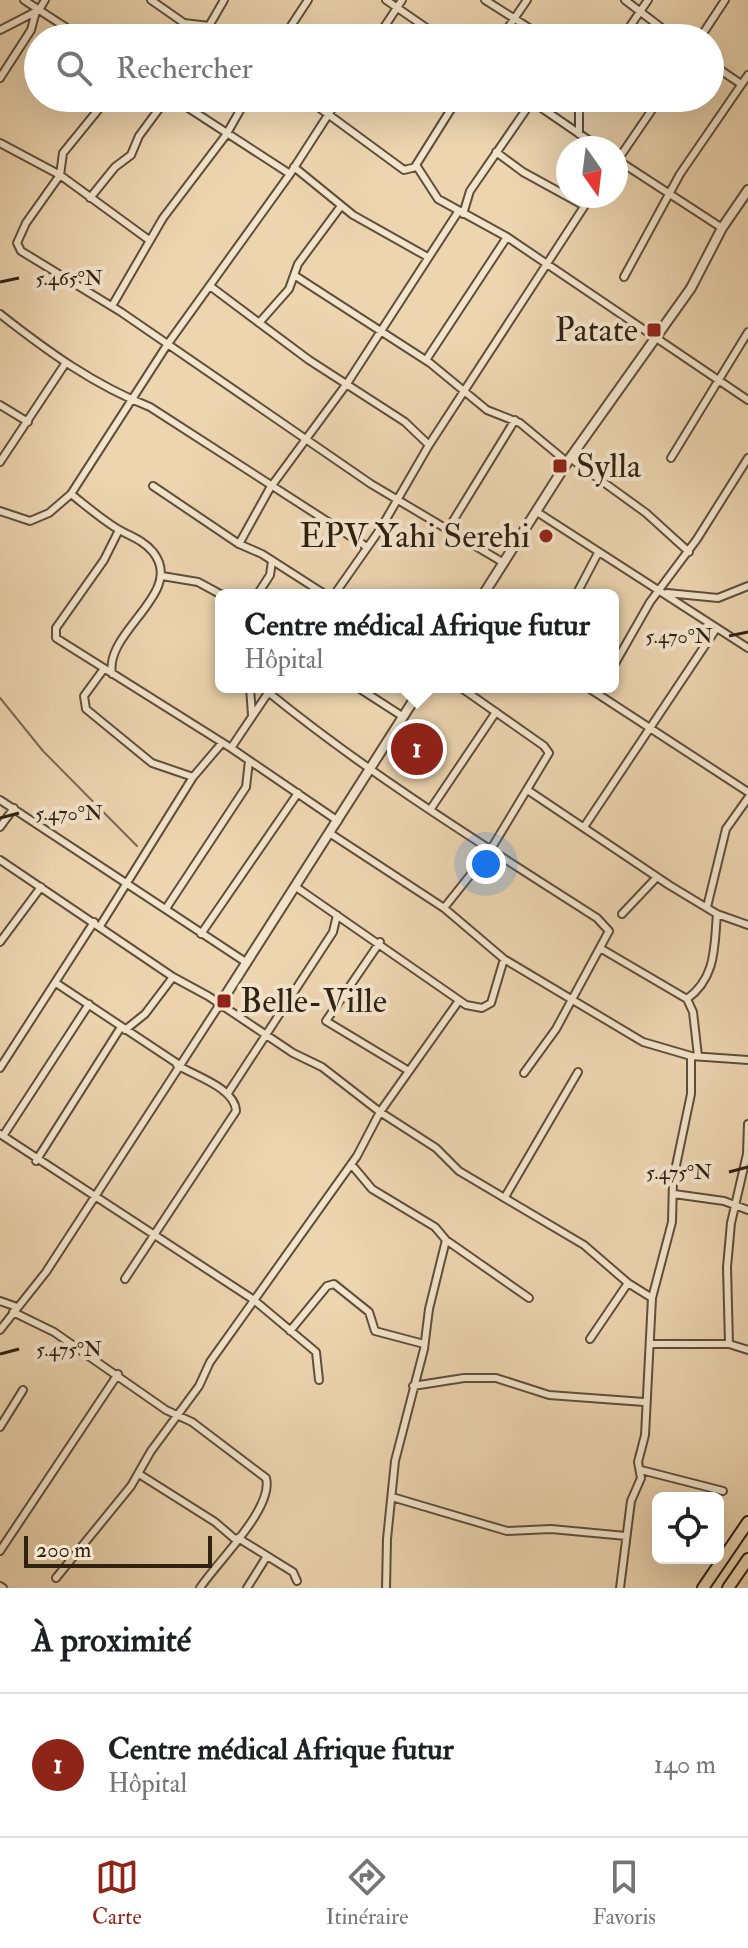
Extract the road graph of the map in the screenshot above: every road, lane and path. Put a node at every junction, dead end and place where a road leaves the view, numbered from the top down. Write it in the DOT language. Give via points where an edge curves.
graph roads {
  1 [pos="24,0"];
  2 [pos="45,0"];
  3 [pos="151,0"];
  4 [pos="224,0"];
  5 [pos="308,0"];
  6 [pos="386,0"];
  7 [pos="402,0"];
  8 [pos="485,0"];
  9 [pos="527,0"];
  10 [pos="625,0"];
  11 [pos="648,0"];
  12 [pos="725,0"];
  13 [pos="396,8"];
  14 [pos="37,10"];
  15 [pos="640,12"];
  16 [pos="514,20"];
  17 [pos="33,24"];
  18 [pos="60,24"];
  19 [pos="192,24"];
  20 [pos="210,24"];
  21 [pos="292,24"];
  22 [pos="386,24"];
  23 [pos="420,24"];
  24 [pos="511,24"];
  25 [pos="521,24"];
  26 [pos="632,24"];
  27 [pos="656,24"];
  28 [pos="709,24"];
  29 [pos="0,30"];
  30 [pos="24,41"];
  31 [pos="724,72"];
  32 [pos="748,75"];
  33 [pos="0,78"];
  34 [pos="741,84"];
  35 [pos="724,110"];
  36 [pos="96,112"];
  37 [pos="159,112"];
  38 [pos="191,112"];
  39 [pos="239,112"];
  40 [pos="325,112"];
  41 [pos="449,112"];
  42 [pos="521,112"];
  43 [pos="547,112"];
  44 [pos="579,112"];
  45 [pos="650,112"];
  46 [pos="722,112"];
  47 [pos="328,114"];
  48 [pos="579,134"];
  49 [pos="226,135"];
  50 [pos="582,136"];
  51 [pos="0,143"];
  52 [pos="628,145"];
  53 [pos="496,152"];
  54 [pos="416,167"];
  55 [pos="628,168"];
  56 [pos="292,171"];
  57 [pos="60,175"];
  58 [pos="556,190"];
  59 [pos="748,190"];
  60 [pos="669,192"];
  61 [pos="90,198"];
  62 [pos="341,206"];
  63 [pos="582,208"];
  64 [pos="461,213"];
  65 [pos="722,228"];
  66 [pos="507,237"];
  67 [pos="149,240"];
  68 [pos="426,256"];
  69 [pos="546,265"];
  70 [pos="294,275"];
  71 [pos="624,277"];
  72 [pos="210,286"];
  73 [pos="112,306"];
  74 [pos="0,314"];
  75 [pos="259,323"];
  76 [pos="379,330"];
  77 [pos="748,332"];
  78 [pos="657,337"];
  79 [pos="167,345"];
  80 [pos="426,360"];
  81 [pos="65,364"];
  82 [pos="720,378"];
  83 [pos="348,382"];
  84 [pos="465,393"];
  85 [pos="131,399"];
  86 [pos="748,400"];
  87 [pos="0,405"];
  88 [pos="515,420"];
  89 [pos="28,422"];
  90 [pos="307,438"];
  91 [pos="429,445"];
  92 [pos="671,458"];
  93 [pos="748,458"];
  94 [pos="568,460"];
  95 [pos="0,462"];
  96 [pos="153,486"];
  97 [pos="270,488"];
  98 [pos="71,494"];
  99 [pos="397,498"];
  100 [pos="0,511"];
  101 [pos="537,512"];
  102 [pos="448,529"];
  103 [pos="119,530"];
  104 [pos="239,544"];
  105 [pos="367,547"];
  106 [pos="689,552"];
  107 [pos="598,553"];
  108 [pos="272,561"];
  109 [pos="504,563"];
  110 [pos="162,576"];
  111 [pos="748,586"];
  112 [pos="261,589"];
  113 [pos="316,589"];
  114 [pos="338,589"];
  115 [pos="487,589"];
  116 [pos="579,589"];
  117 [pos="215,591"];
  118 [pos="662,591"];
  119 [pos="716,629"];
  120 [pos="748,648"];
  121 [pos="619,658"];
  122 [pos="103,670"];
  123 [pos="112,674"];
  124 [pos="250,693"];
  125 [pos="268,693"];
  126 [pos="274,693"];
  127 [pos="366,693"];
  128 [pos="418,693"];
  129 [pos="469,693"];
  130 [pos="603,693"];
  131 [pos="496,712"];
  132 [pos="252,716"];
  133 [pos="402,716"];
  134 [pos="647,728"];
  135 [pos="222,743"];
  136 [pos="231,748"];
  137 [pos="249,761"];
  138 [pos="369,771"];
  139 [pos="193,777"];
  140 [pos="529,791"];
  141 [pos="298,793"];
  142 [pos="748,795"];
  143 [pos="0,800"];
  144 [pos="14,808"];
  145 [pos="430,810"];
  146 [pos="338,821"];
  147 [pos="0,827"];
  148 [pos="584,827"];
  149 [pos="331,834"];
  150 [pos="491,849"];
  151 [pos="0,860"];
  152 [pos="657,877"];
  153 [pos="128,883"];
  154 [pos="41,887"];
  155 [pos="296,887"];
  156 [pos="167,907"];
  157 [pos="707,907"];
  158 [pos="444,908"];
  159 [pos="622,914"];
  160 [pos="717,914"];
  161 [pos="337,915"];
  162 [pos="97,924"];
  163 [pos="748,925"];
  164 [pos="201,934"];
  165 [pos="0,942"];
  166 [pos="380,942"];
  167 [pos="600,948"];
  168 [pos="504,959"];
  169 [pos="247,963"];
  170 [pos="173,977"];
  171 [pos="56,983"];
  172 [pos="687,999"];
  173 [pos="572,1000"];
  174 [pos="458,1002"];
  175 [pos="89,1004"];
  176 [pos="220,1004"];
  177 [pos="123,1028"];
  178 [pos="264,1035"];
  179 [pos="695,1056"];
  180 [pos="748,1060"];
  181 [pos="178,1065"];
  182 [pos="0,1068"];
  183 [pos="409,1071"];
  184 [pos="578,1072"];
  185 [pos="524,1073"];
  186 [pos="228,1093"];
  187 [pos="380,1112"];
  188 [pos="748,1124"];
  189 [pos="2,1135"];
  190 [pos="36,1161"];
  191 [pos="351,1164"];
  192 [pos="674,1194"];
  193 [pos="505,1197"];
  194 [pos="94,1198"];
  195 [pos="736,1205"];
  196 [pos="748,1210"];
  197 [pos="154,1234"];
  198 [pos="446,1240"];
  199 [pos="125,1279"];
  200 [pos="628,1283"];
  201 [pos="529,1298"];
  202 [pos="652,1298"];
  203 [pos="254,1300"];
  204 [pos="0,1301"];
  205 [pos="15,1310"];
  206 [pos="0,1330"];
  207 [pos="290,1331"];
  208 [pos="590,1339"];
  209 [pos="424,1344"];
  210 [pos="650,1344"];
  211 [pos="729,1344"];
  212 [pos="748,1350"];
  213 [pos="118,1374"];
  214 [pos="319,1380"];
  215 [pos="413,1386"];
  216 [pos="23,1390"];
  217 [pos="644,1402"];
  218 [pos="177,1415"];
  219 [pos="0,1427"];
  220 [pos="641,1470"];
  221 [pos="139,1474"];
  222 [pos="723,1491"];
  223 [pos="392,1497"];
  224 [pos="748,1522"];
  225 [pos="626,1536"];
  226 [pos="237,1539"];
  227 [pos="0,1551"];
  228 [pos="267,1556"];
  229 [pos="748,1559"];
  230 [pos="56,1578"];
  231 [pos="297,1581"];
  232 [pos="200,1588"];
  233 [pos="247,1588"];
  234 [pos="386,1588"];
  235 [pos="620,1588"];
  236 [pos="703,1588"];
  237 [pos="728,1588"];
  1 -- 14 [label="street"];
  2 -- 14 [label="street"];
  3 -- 19 [label="street"];
  4 -- 20 [label="street"];
  5 -- 21 [label="street"];
  6 -- 13 [label="street"];
  7 -- 13 [label="street"];
  8 -- 16 [label="street"];
  9 -- 16 [label="street"];
  10 -- 15 [label="street"];
  11 -- 15 [label="street"];
  12 -- 28 [label="street"];
  13 -- 22 [label="street"];
  13 -- 23 [label="street"];
  14 -- 17 [label="street"];
  14 -- 18 [label="street"];
  14 -- 29 [label="street"];
  15 -- 26 [label="street"];
  15 -- 27 [label="street"];
  16 -- 24 [label="street"];
  16 -- 25 [label="street"];
  30 -- 33 [label="street"];
  31 -- 34 [label="street"];
  32 -- 34 [label="street"];
  34 -- 35 [label="street"];
  36 -- 57 [label="street" via="63,153"];
  37 -- 61 [label="street" via="131,155"];
  38 -- 49 [label="street"];
  39 -- 49 [label="street"];
  40 -- 47 [label="street"];
  41 -- 54 [label="street"];
  42 -- 53 [label="street"];
  43 -- 48 [label="street"];
  44 -- 48 [label="street"];
  45 -- 52 [label="street"];
  46 -- 60 [label="street"];
  47 -- 54 [label="street" via="404,170"];
  47 -- 56 [label="street"];
  48 -- 50 [label="street"];
  49 -- 56 [label="street"];
  49 -- 67 [label="street"];
  51 -- 57 [label="street"];
  53 -- 58 [label="street"];
  53 -- 64 [label="street"];
  54 -- 64 [label="street" via="434,196"];
  55 -- 60 [label="street"];
  56 -- 62 [label="street"];
  56 -- 72 [label="street"];
  57 -- 61 [label="street"];
  57 -- 73 [label="street" via="21,231 18,246"];
  59 -- 65 [label="street"];
  60 -- 65 [label="street"];
  60 -- 71 [label="street"];
  61 -- 67 [label="street"];
  62 -- 68 [label="street"];
  62 -- 70 [label="street"];
  63 -- 69 [label="street"];
  64 -- 66 [label="street"];
  64 -- 68 [label="street"];
  65 -- 78 [label="street" via="691,288"];
  66 -- 69 [label="street"];
  66 -- 80 [label="street"];
  67 -- 73 [label="street"];
  68 -- 76 [label="street"];
  69 -- 78 [label="street"];
  69 -- 84 [label="street"];
  70 -- 75 [label="street" via="289,289"];
  70 -- 76 [label="street"];
  72 -- 75 [label="street"];
  72 -- 79 [label="street"];
  73 -- 79 [label="street"];
  74 -- 81 [label="street"];
  75 -- 83 [label="street"];
  76 -- 80 [label="street"];
  76 -- 83 [label="street"];
  77 -- 82 [label="street"];
  78 -- 82 [label="street"];
  78 -- 94 [label="street"];
  79 -- 85 [label="street"];
  79 -- 90 [label="street"];
  80 -- 84 [label="street"];
  81 -- 85 [label="street"];
  81 -- 89 [label="street"];
  82 -- 86 [label="street"];
  82 -- 92 [label="street"];
  83 -- 90 [label="street"];
  83 -- 91 [label="street"];
  84 -- 88 [label="street"];
  84 -- 91 [label="street"];
  85 -- 97 [label="street"];
  85 -- 98 [label="street"];
  87 -- 89 [label="street"];
  88 -- 94 [label="street"];
  88 -- 102 [label="street"];
  89 -- 95 [label="street"];
  90 -- 97 [label="street"];
  90 -- 99 [label="street"];
  91 -- 99 [label="street"];
  93 -- 106 [label="street"];
  94 -- 101 [label="street"];
  94 -- 106 [label="street" via="646,513"];
  96 -- 104 [label="street"];
  97 -- 104 [label="street"];
  97 -- 105 [label="street"];
  98 -- 100 [label="street" via="30,521"];
  98 -- 103 [label="street"];
  99 -- 102 [label="street"];
  99 -- 105 [label="street"];
  101 -- 107 [label="street"];
  101 -- 109 [label="street"];
  102 -- 109 [label="street"];
  103 -- 110 [label="street" via="151,549"];
  103 -- 122 [label="street" via="54,632"];
  104 -- 108 [label="street"];
  105 -- 114 [label="street"];
  106 -- 118 [label="street"];
  107 -- 116 [label="street"];
  107 -- 118 [label="street"];
  108 -- 112 [label="street"];
  108 -- 113 [label="street"];
  109 -- 115 [label="street"];
  110 -- 117 [label="street" via="198,582"];
  110 -- 123 [label="street" via="114,653"];
  111 -- 118 [label="street" via="718,598"];
  118 -- 119 [label="street"];
  118 -- 121 [label="street"];
  119 -- 120 [label="street"];
  119 -- 134 [label="street"];
  122 -- 123 [label="street"];
  122 -- 139 [label="street" via="84,696 86,709 152,763"];
  123 -- 135 [label="street"];
  124 -- 132 [label="street"];
  125 -- 132 [label="street"];
  126 -- 138 [label="street"];
  127 -- 133 [label="street"];
  128 -- 133 [label="street"];
  129 -- 131 [label="street"];
  130 -- 134 [label="street"];
  131 -- 140 [label="street" via="547,749 548,757"];
  131 -- 145 [label="street"];
  132 -- 136 [label="street"];
  133 -- 138 [label="street"];
  134 -- 142 [label="street"];
  134 -- 148 [label="street"];
  135 -- 136 [label="street"];
  135 -- 139 [label="street"];
  136 -- 137 [label="street"];
  137 -- 141 [label="street"];
  137 -- 156 [label="street" via="246,787"];
  138 -- 145 [label="street"];
  138 -- 146 [label="street"];
  139 -- 153 [label="street"];
  140 -- 148 [label="street"];
  140 -- 150 [label="street"];
  141 -- 146 [label="street"];
  141 -- 164 [label="street"];
  142 -- 157 [label="street" via="726,829"];
  143 -- 144 [label="street"];
  144 -- 147 [label="street"];
  144 -- 153 [label="street"];
  145 -- 150 [label="street"];
  146 -- 149 [label="street"];
  148 -- 152 [label="street"];
  149 -- 155 [label="street"];
  149 -- 158 [label="street"];
  150 -- 158 [label="street"];
  150 -- 167 [label="street" via="597,918 609,931"];
  151 -- 154 [label="street"];
  152 -- 157 [label="street"];
  152 -- 159 [label="street"];
  153 -- 156 [label="street"];
  153 -- 162 [label="street"];
  154 -- 162 [label="street"];
  154 -- 165 [label="street"];
  155 -- 161 [label="street"];
  155 -- 169 [label="street"];
  156 -- 164 [label="street"];
  157 -- 160 [label="street"];
  158 -- 168 [label="street"];
  160 -- 163 [label="street"];
  160 -- 172 [label="street" via="710,970"];
  161 -- 166 [label="street"];
  161 -- 178 [label="street" via="333,932"];
  162 -- 170 [label="street"];
  162 -- 171 [label="street"];
  164 -- 169 [label="street"];
  166 -- 174 [label="street"];
  166 -- 183 [label="street" via="326,1021"];
  167 -- 172 [label="street"];
  167 -- 173 [label="street"];
  168 -- 173 [label="street"];
  168 -- 174 [label="street" via="491,1003 482,1008"];
  169 -- 176 [label="street"];
  170 -- 176 [label="street"];
  170 -- 177 [label="street" via="145,1014"];
  171 -- 175 [label="street"];
  171 -- 182 [label="street"];
  172 -- 179 [label="street" via="693,1012"];
  173 -- 179 [label="street" via="643,1042"];
  173 -- 185 [label="street"];
  174 -- 183 [label="street"];
  175 -- 177 [label="street"];
  175 -- 189 [label="street"];
  176 -- 178 [label="street"];
  176 -- 181 [label="street"];
  177 -- 181 [label="street"];
  177 -- 190 [label="street"];
  178 -- 186 [label="street"];
  178 -- 187 [label="street" via="322,1067"];
  179 -- 180 [label="street"];
  179 -- 192 [label="street"];
  181 -- 186 [label="street"];
  181 -- 194 [label="street"];
  183 -- 187 [label="street"];
  184 -- 193 [label="street"];
  186 -- 197 [label="street" via="235,1103 233,1118"];
  187 -- 191 [label="street"];
  187 -- 193 [label="street" via="436,1148 459,1171"];
  188 -- 195 [label="street"];
  189 -- 190 [label="street"];
  190 -- 194 [label="street"];
  191 -- 198 [label="street" via="372,1189 435,1227"];
  191 -- 203 [label="street"];
  192 -- 195 [label="street"];
  192 -- 202 [label="street"];
  193 -- 200 [label="street" via="584,1245"];
  194 -- 197 [label="street"];
  194 -- 205 [label="street"];
  195 -- 196 [label="street"];
  195 -- 211 [label="street" via="727,1267"];
  197 -- 199 [label="street"];
  197 -- 203 [label="street"];
  198 -- 201 [label="street"];
  198 -- 209 [label="street"];
  200 -- 202 [label="street"];
  200 -- 208 [label="street"];
  202 -- 210 [label="street"];
  203 -- 207 [label="street"];
  203 -- 218 [label="street"];
  204 -- 205 [label="street"];
  205 -- 206 [label="street"];
  205 -- 213 [label="street"];
  207 -- 209 [label="street" via="334,1284 369,1312 375,1331"];
  207 -- 214 [label="street" via="316,1352"];
  209 -- 215 [label="street"];
  210 -- 211 [label="street"];
  210 -- 217 [label="street"];
  211 -- 212 [label="street"];
  213 -- 218 [label="street"];
  213 -- 227 [label="street"];
  215 -- 217 [label="street" via="496,1378 549,1395"];
  215 -- 223 [label="street"];
  216 -- 219 [label="street"];
  217 -- 220 [label="street"];
  218 -- 221 [label="street"];
  218 -- 226 [label="street" via="266,1478 268,1491 261,1507"];
  220 -- 222 [label="street"];
  220 -- 225 [label="street"];
  221 -- 226 [label="street"];
  221 -- 230 [label="street"];
  223 -- 225 [label="street" via="507,1531"];
  223 -- 234 [label="street"];
  224 -- 236 [label="highway"];
  225 -- 235 [label="street"];
  226 -- 228 [label="street"];
  226 -- 232 [label="street"];
  228 -- 231 [label="street" via="293,1572"];
  228 -- 233 [label="street"];
  229 -- 237 [label="highway"];
}
